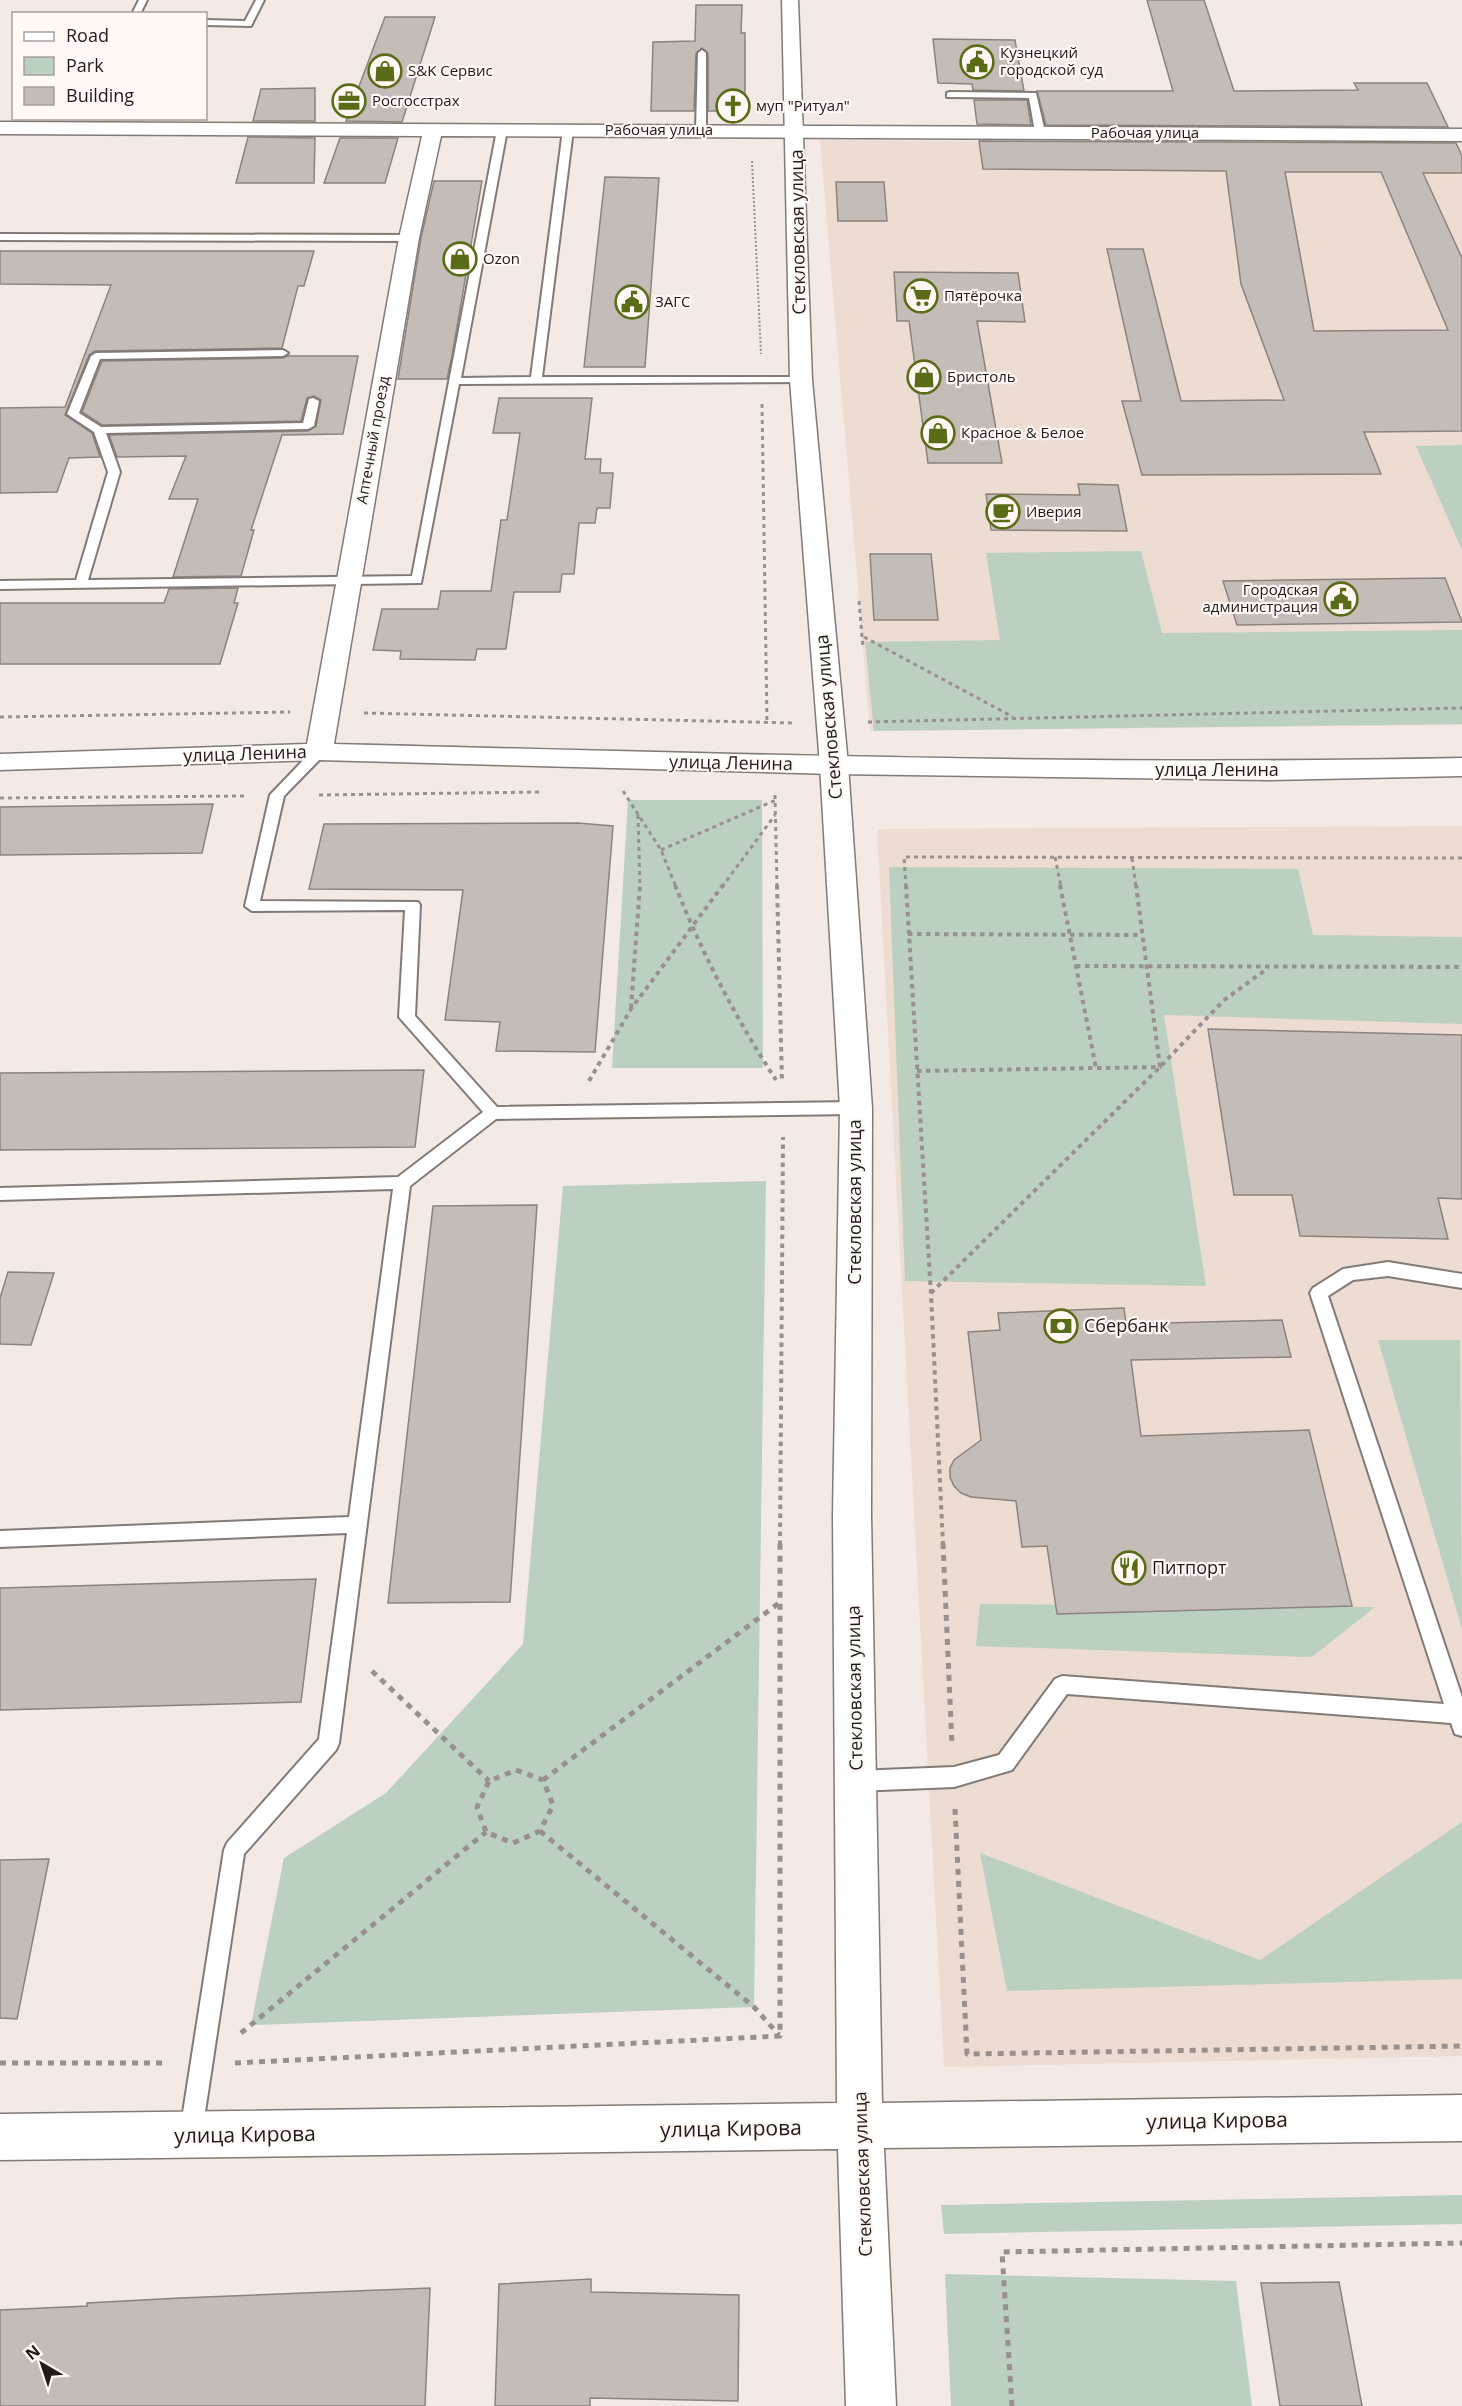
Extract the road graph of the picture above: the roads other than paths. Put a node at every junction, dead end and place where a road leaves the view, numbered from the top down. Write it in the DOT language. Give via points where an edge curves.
graph roads {
  1 [pos="260,0"];
  2 [pos="790,0"];
  3 [pos="207,23"];
  4 [pos="702,53"];
  5 [pos="950,95"];
  6 [pos="0,128"];
  7 [pos="433,130"];
  8 [pos="502,130"];
  9 [pos="568,130"];
  10 [pos="701,130"];
  11 [pos="796,130"];
  12 [pos="1040,132"];
  13 [pos="1462,135"];
  14 [pos="0,237"];
  15 [pos="409,238"];
  16 [pos="283,353"];
  17 [pos="801,380"];
  18 [pos="454,381"];
  19 [pos="536,381"];
  20 [pos="313,401"];
  21 [pos="99,430"];
  22 [pos="348,581"];
  23 [pos="81,584"];
  24 [pos="0,585"];
  25 [pos="319,752"];
  26 [pos="0,762"];
  27 [pos="834,765"];
  28 [pos="1462,767"];
  29 [pos="856,1108"];
  30 [pos="493,1113"];
  31 [pos="402,1184"];
  32 [pos="0,1194"];
  33 [pos="1462,1281"];
  34 [pos="357,1525"];
  35 [pos="0,1539"];
  36 [pos="1460,1720"];
  37 [pos="856,1781"];
  38 [pos="1462,2118"];
  39 [pos="860,2127"];
  40 [pos="191,2136"];
  41 [pos="0,2137"];
  42 [pos="872,2406"];
  1 -- 3 [label="lane" via="248,24"];
  2 -- 11 [label="street, Стекловская улица"];
  4 -- 10 [label="lane"];
  5 -- 12 [label="lane" via="1033,95"];
  6 -- 7 [label="street, Рабочая улица"];
  7 -- 8 [label="street, Рабочая улица"];
  7 -- 15 [label="street, Аптечный проезд"];
  8 -- 9 [label="street, Рабочая улица"];
  8 -- 18 [label="lane"];
  9 -- 10 [label="street, Рабочая улица"];
  9 -- 19 [label="lane"];
  10 -- 11 [label="street, Рабочая улица"];
  11 -- 12 [label="street, Рабочая улица"];
  11 -- 17 [label="street, Стекловская улица"];
  12 -- 13 [label="street, Рабочая улица"];
  14 -- 15 [label="lane"];
  15 -- 22 [label="street, Аптечный проезд"];
  16 -- 21 [label="lane" via="96,356 73,414"];
  17 -- 19 [label="lane"];
  17 -- 27 [label="street, Стекловская улица"];
  18 -- 19 [label="lane"];
  18 -- 22 [label="lane" via="417,580"];
  20 -- 21 [label="lane" via="308,426"];
  21 -- 23 [label="lane" via="114,472"];
  22 -- 23 [label="lane"];
  22 -- 25 [label="street, Аптечный проезд"];
  23 -- 24 [label="lane"];
  25 -- 26 [label="street, улица Ленина"];
  25 -- 27 [label="street, улица Ленина"];
  25 -- 30 [label="lane" via="277,795 252,906 413,905 407,1017"];
  27 -- 28 [label="street, улица Ленина" via="1267,771"];
  27 -- 29 [label="street, Стекловская улица"];
  29 -- 30 [label="lane"];
  29 -- 37 [label="street, Стекловская улица" via="852,1515"];
  30 -- 31 [label="lane"];
  31 -- 32 [label="lane"];
  31 -- 34 [label="lane"];
  33 -- 36 [label="lane" via="1388,1269 1348,1274 1319,1293"];
  34 -- 35 [label="lane"];
  34 -- 40 [label="lane" via="329,1743 234,1850"];
  36 -- 37 [label="lane" via="1062,1685 1005,1763 954,1777"];
  37 -- 39 [label="street, Стекловская улица"];
  38 -- 39 [label="street, улица Кирова"];
  39 -- 40 [label="street, улица Кирова"];
  39 -- 42 [label="street, Стекловская улица"];
  40 -- 41 [label="street, улица Кирова"];
}
